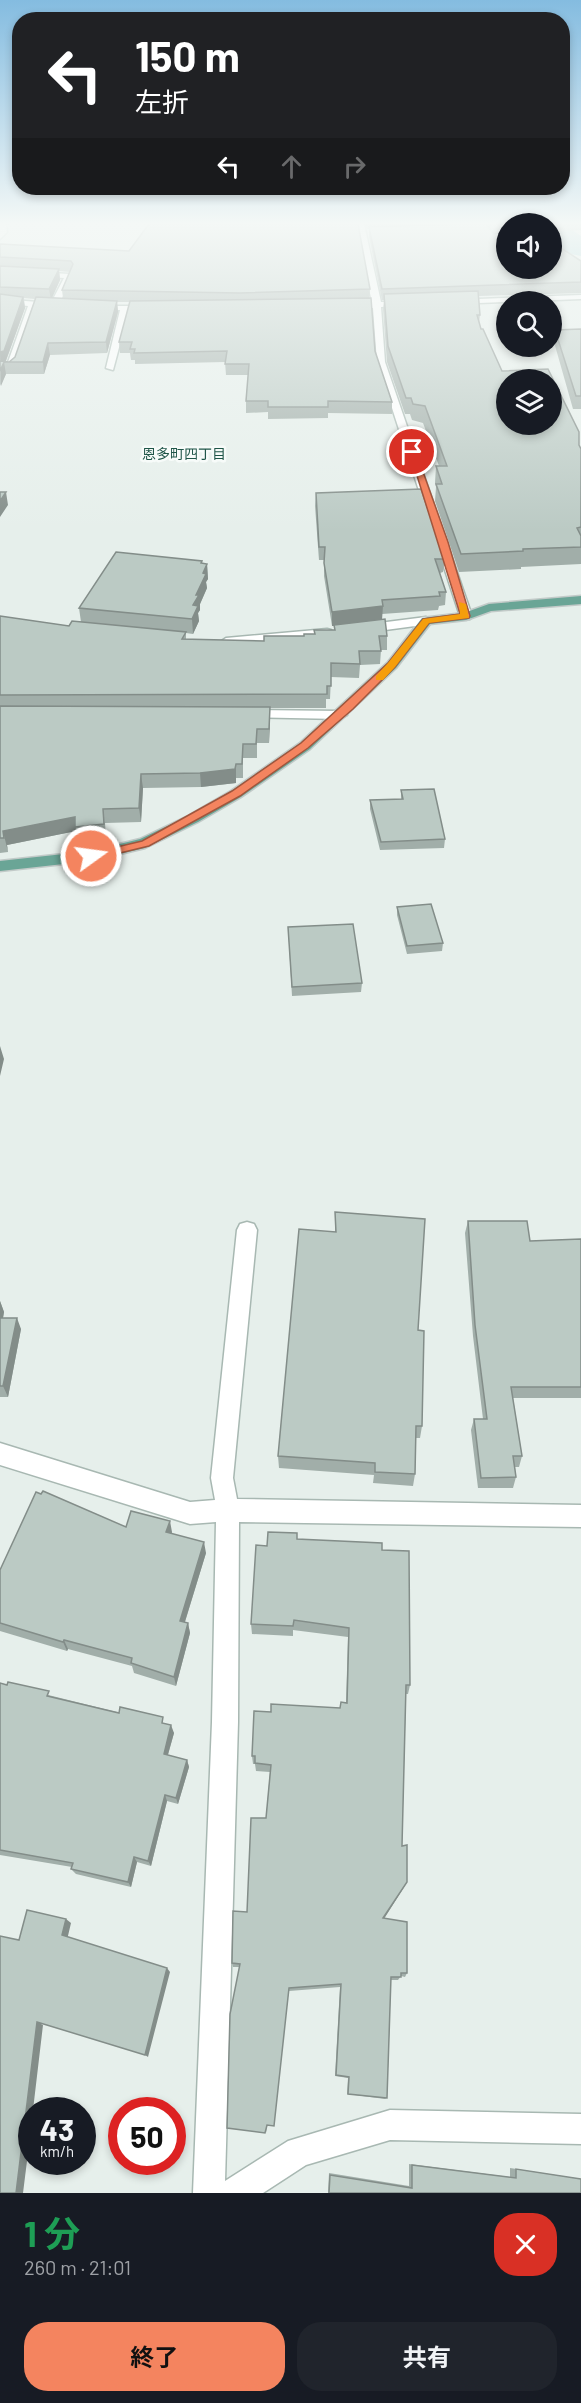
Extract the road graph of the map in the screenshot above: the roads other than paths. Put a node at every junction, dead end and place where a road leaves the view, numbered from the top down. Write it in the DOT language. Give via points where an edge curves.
graph roads {
  1 [pos="25,326"];
  2 [pos="121,326"];
  3 [pos="378,326"];
  4 [pos="0,368"];
  5 [pos="110,368"];
  6 [pos="581,600"];
  7 [pos="466,616"];
  8 [pos="426,621"];
  9 [pos="214,642"];
  10 [pos="235,714"];
  11 [pos="340,715"];
  12 [pos="0,866"];
  13 [pos="247,1230"];
  14 [pos="0,1454"];
  15 [pos="228,1510"];
  16 [pos="581,1516"];
  17 [pos="581,2129"];
  18 [pos="209,2193"];
  19 [pos="235,2193"];
  1 -- 4 [label="street" via="11,368"];
  2 -- 5 [label="street"];
  3 -- 7 [label="street" via="381,362"];
  6 -- 7 [label="main road" via="489,608"];
  7 -- 8 [label="main road"];
  8 -- 9 [label="street"];
  8 -- 11 [label="main road" via="392,665"];
  10 -- 11 [label="street"];
  11 -- 12 [label="main road" via="305,746 236,794 145,843 91,856"];
  13 -- 15 [label="street" via="222,1478"];
  14 -- 15 [label="street" via="190,1513"];
  15 -- 16 [label="street"];
  15 -- 18 [label="street"];
  17 -- 19 [label="street" via="390,2125 299,2152"];
}
